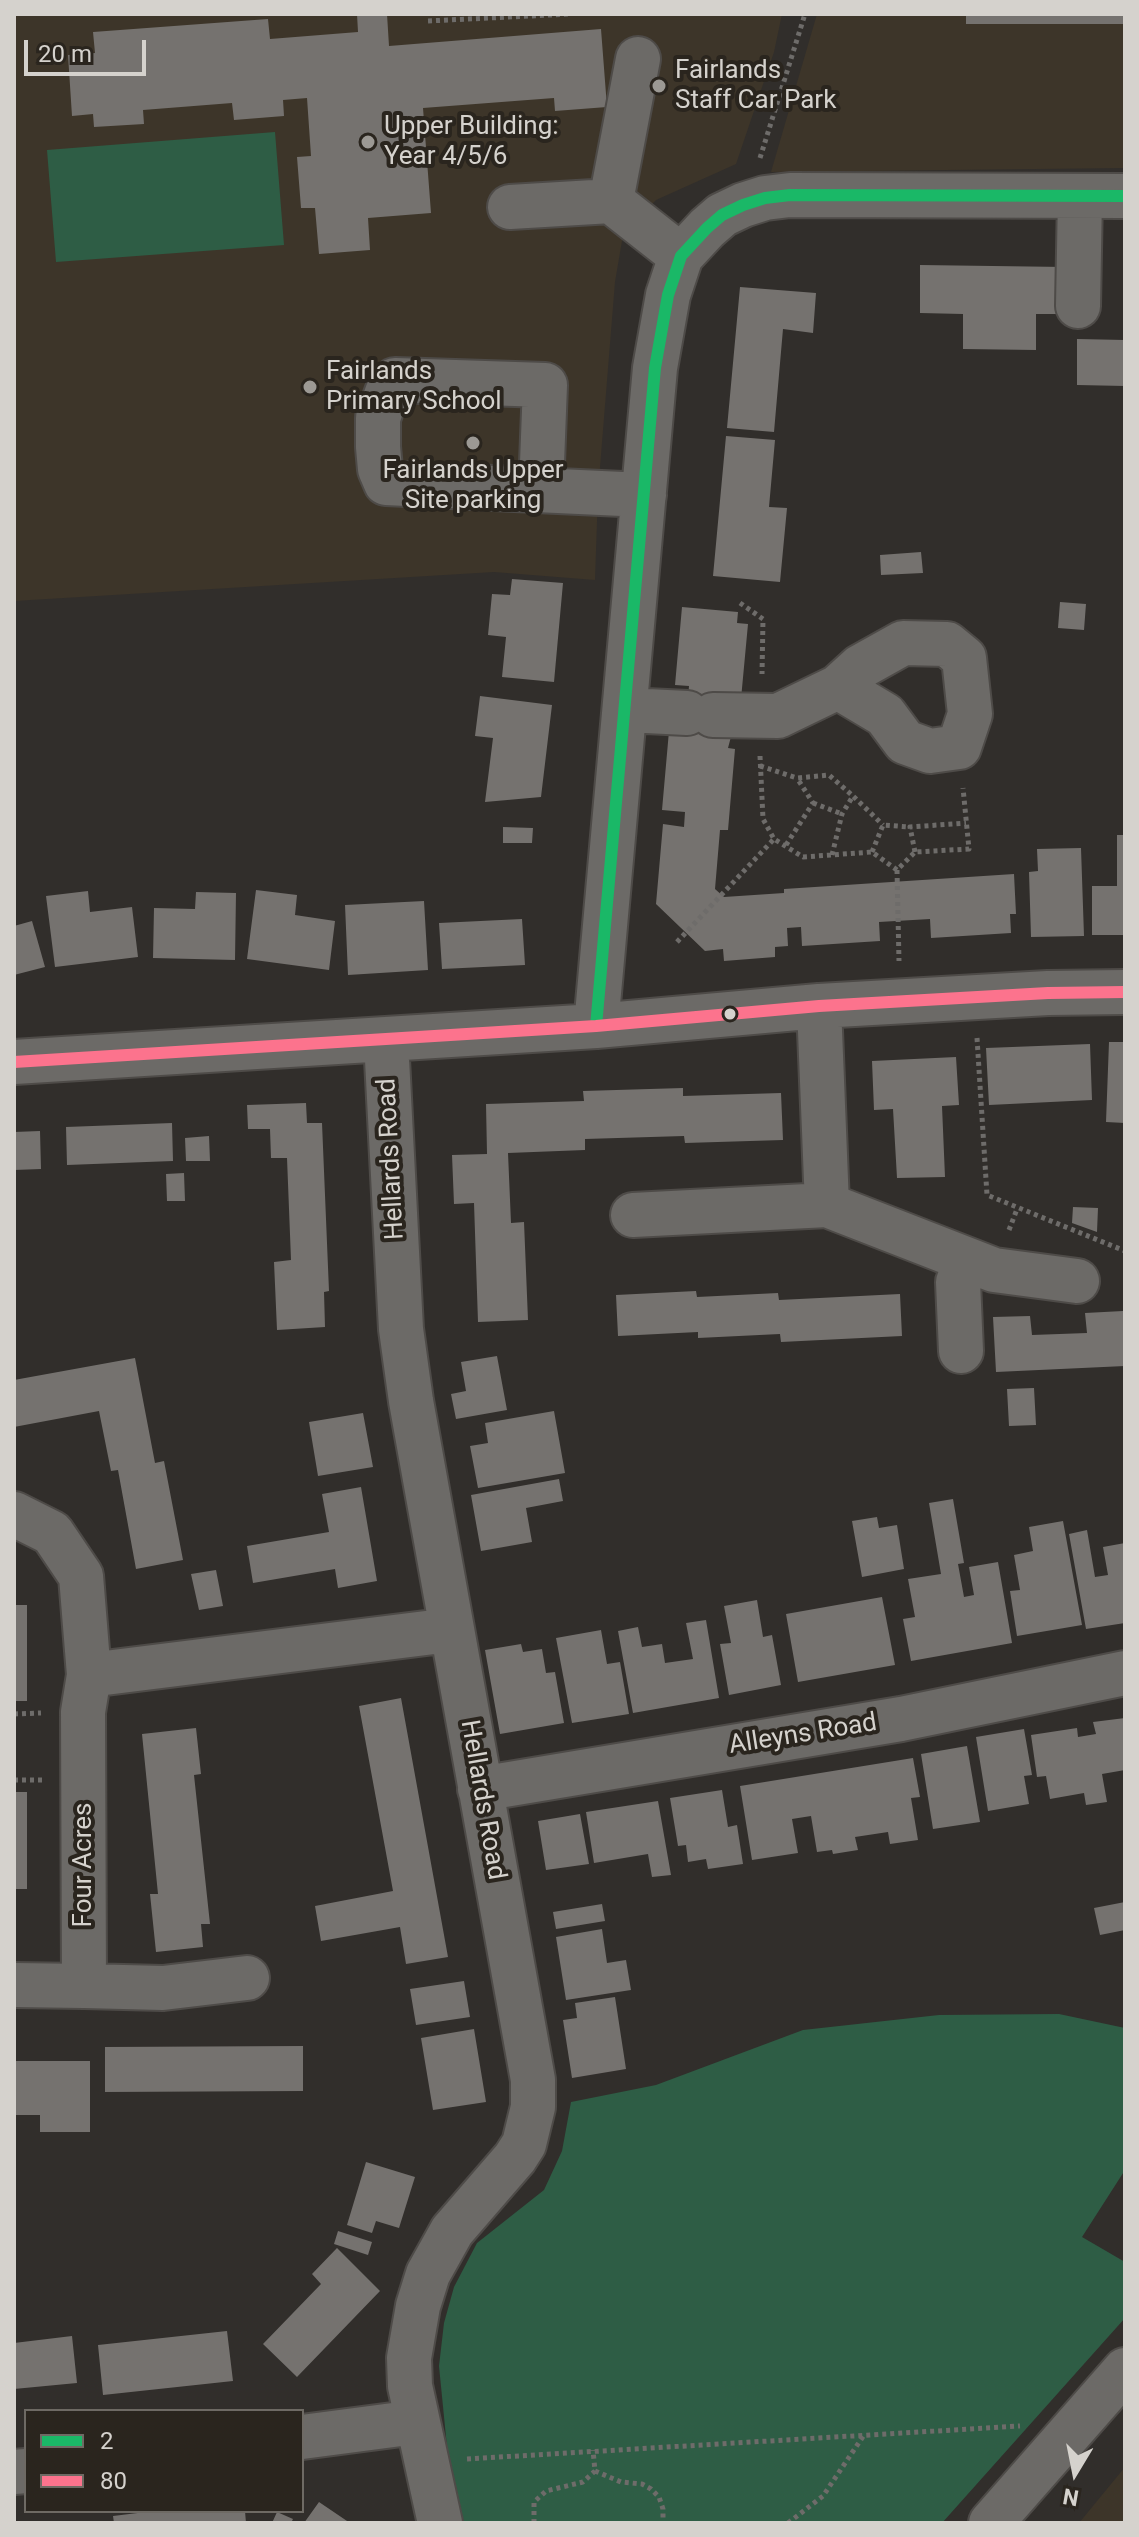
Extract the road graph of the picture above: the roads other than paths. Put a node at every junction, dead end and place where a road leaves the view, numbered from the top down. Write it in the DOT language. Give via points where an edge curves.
graph roads {
  1 [pos="638,59"];
  2 [pos="1080,196"];
  3 [pos="1125,196"];
  4 [pos="611,201"];
  5 [pos="510,207"];
  6 [pos="688,248"];
  7 [pos="1078,306"];
  8 [pos="541,489"];
  9 [pos="644,495"];
  10 [pos="838,687"];
  11 [pos="626,710"];
  12 [pos="1125,992"];
  13 [pos="819,1006"];
  14 [pos="596,1026"];
  15 [pos="386,1040"];
  16 [pos="14,1062"];
  17 [pos="827,1205"];
  18 [pos="633,1215"];
  19 [pos="968,1260"];
  20 [pos="1077,1281"];
  21 [pos="961,1351"];
  22 [pos="14,1514"];
  23 [pos="450,1630"];
  24 [pos="1125,1673"];
  25 [pos="89,1675"];
  26 [pos="480,1789"];
  27 [pos="247,1978"];
  28 [pos="14,1985"];
  29 [pos="84,1986"];
  30 [pos="1125,2370"];
  31 [pos="416,2422"];
  32 [pos="304,2437"];
  33 [pos="440,2523"];
  34 [pos="991,2523"];
  1 -- 4 [label="street"];
  2 -- 3 [label="street"];
  2 -- 6 [label="street" via="765,198 722,215"];
  2 -- 7 [label="street"];
  4 -- 5 [label="street"];
  4 -- 6 [label="street"];
  6 -- 9 [label="street" via="668,295 655,368"];
  8 -- 9 [label="street"];
  9 -- 11 [label="street"];
  10 -- 10 [label="street" via="885,715 905,742 930,751 959,747 970,714 964,658 947,644 903,643 860,667"];
  10 -- 11 [label="street" via="778,716"];
  11 -- 14 [label="street"];
  12 -- 13 [label="street"];
  13 -- 14 [label="street"];
  13 -- 17 [label="street"];
  14 -- 15 [label="street"];
  15 -- 16 [label="street"];
  15 -- 23 [label="street, Hellards Road" via="401,1329"];
  17 -- 18 [label="street"];
  17 -- 19 [label="street"];
  19 -- 20 [label="street" via="994,1270"];
  19 -- 21 [label="street" via="958,1282"];
  22 -- 25 [label="street, Four Acres" via="52,1533 81,1576"];
  23 -- 25 [label="street"];
  23 -- 26 [label="street, Hellards Road"];
  24 -- 26 [label="street, Alleyns Road" via="901,1719"];
  25 -- 29 [label="street, Four Acres" via="83,1712"];
  26 -- 31 [label="street, Hellards Road" via="533,2080 533,2107 515,2158 452,2231 428,2274 409,2358"];
  27 -- 29 [label="street" via="163,1988"];
  28 -- 29 [label="street"];
  30 -- 34 [label="street"];
  31 -- 32 [label="street"];
  31 -- 33 [label="street, Hellards Road"];
}
